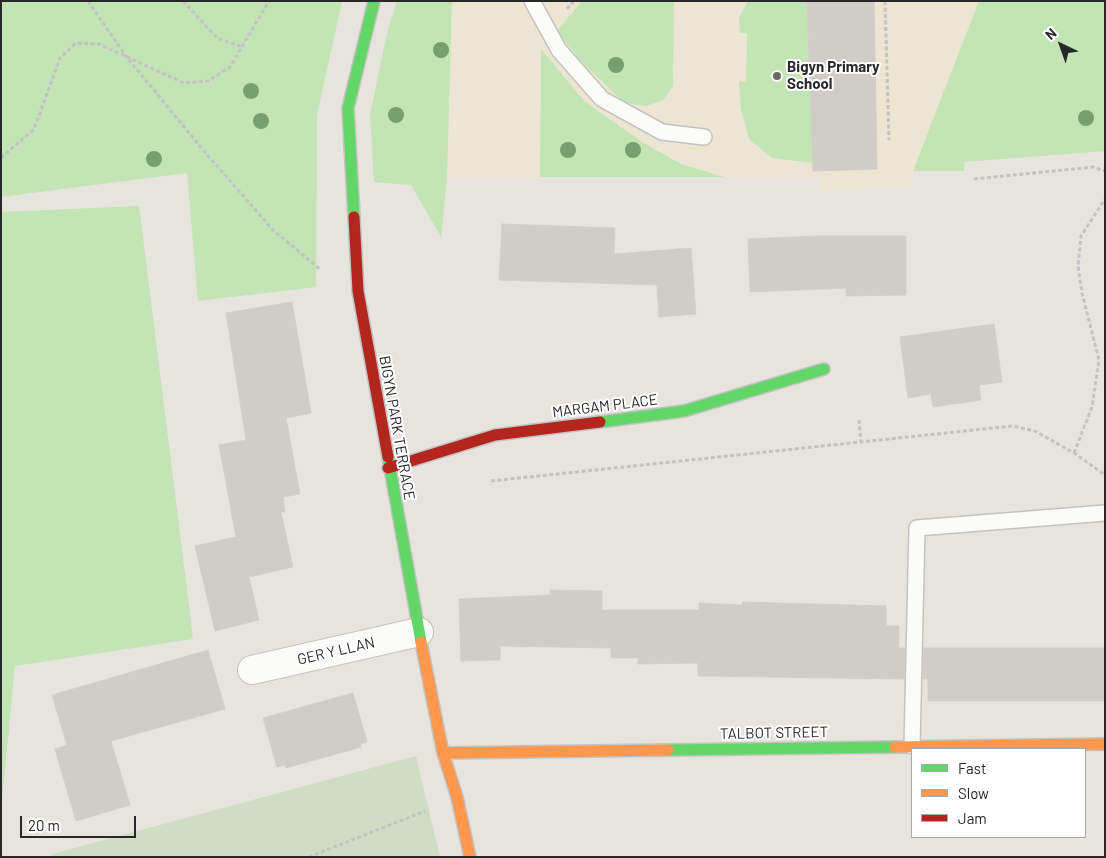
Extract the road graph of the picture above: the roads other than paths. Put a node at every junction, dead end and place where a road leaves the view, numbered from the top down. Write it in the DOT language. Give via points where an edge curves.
graph roads {
  1 [pos="374,1"];
  2 [pos="532,1"];
  3 [pos="704,136"];
  4 [pos="824,369"];
  5 [pos="388,468"];
  6 [pos="1105,513"];
  7 [pos="419,632"];
  8 [pos="252,670"];
  9 [pos="1105,744"];
  10 [pos="912,746"];
  11 [pos="443,753"];
  12 [pos="470,857"];
  1 -- 5 [label="street, BIGYN PARK TERRACE" via="348,108 358,291"];
  2 -- 3 [label="lane" via="559,50 602,99 662,132"];
  4 -- 5 [label="street, MARGAM PLACE" via="684,411 495,435"];
  5 -- 7 [label="street, BIGYN PARK TERRACE"];
  6 -- 10 [label="lane" via="917,528"];
  7 -- 8 [label="street, GER Y LLAN"];
  7 -- 11 [label="street, BIGYN PARK TERRACE"];
  9 -- 10 [label="street, TALBOT STREET"];
  10 -- 11 [label="street, TALBOT STREET"];
  11 -- 12 [label="street, BIGYN PARK TERRACE"];
}
